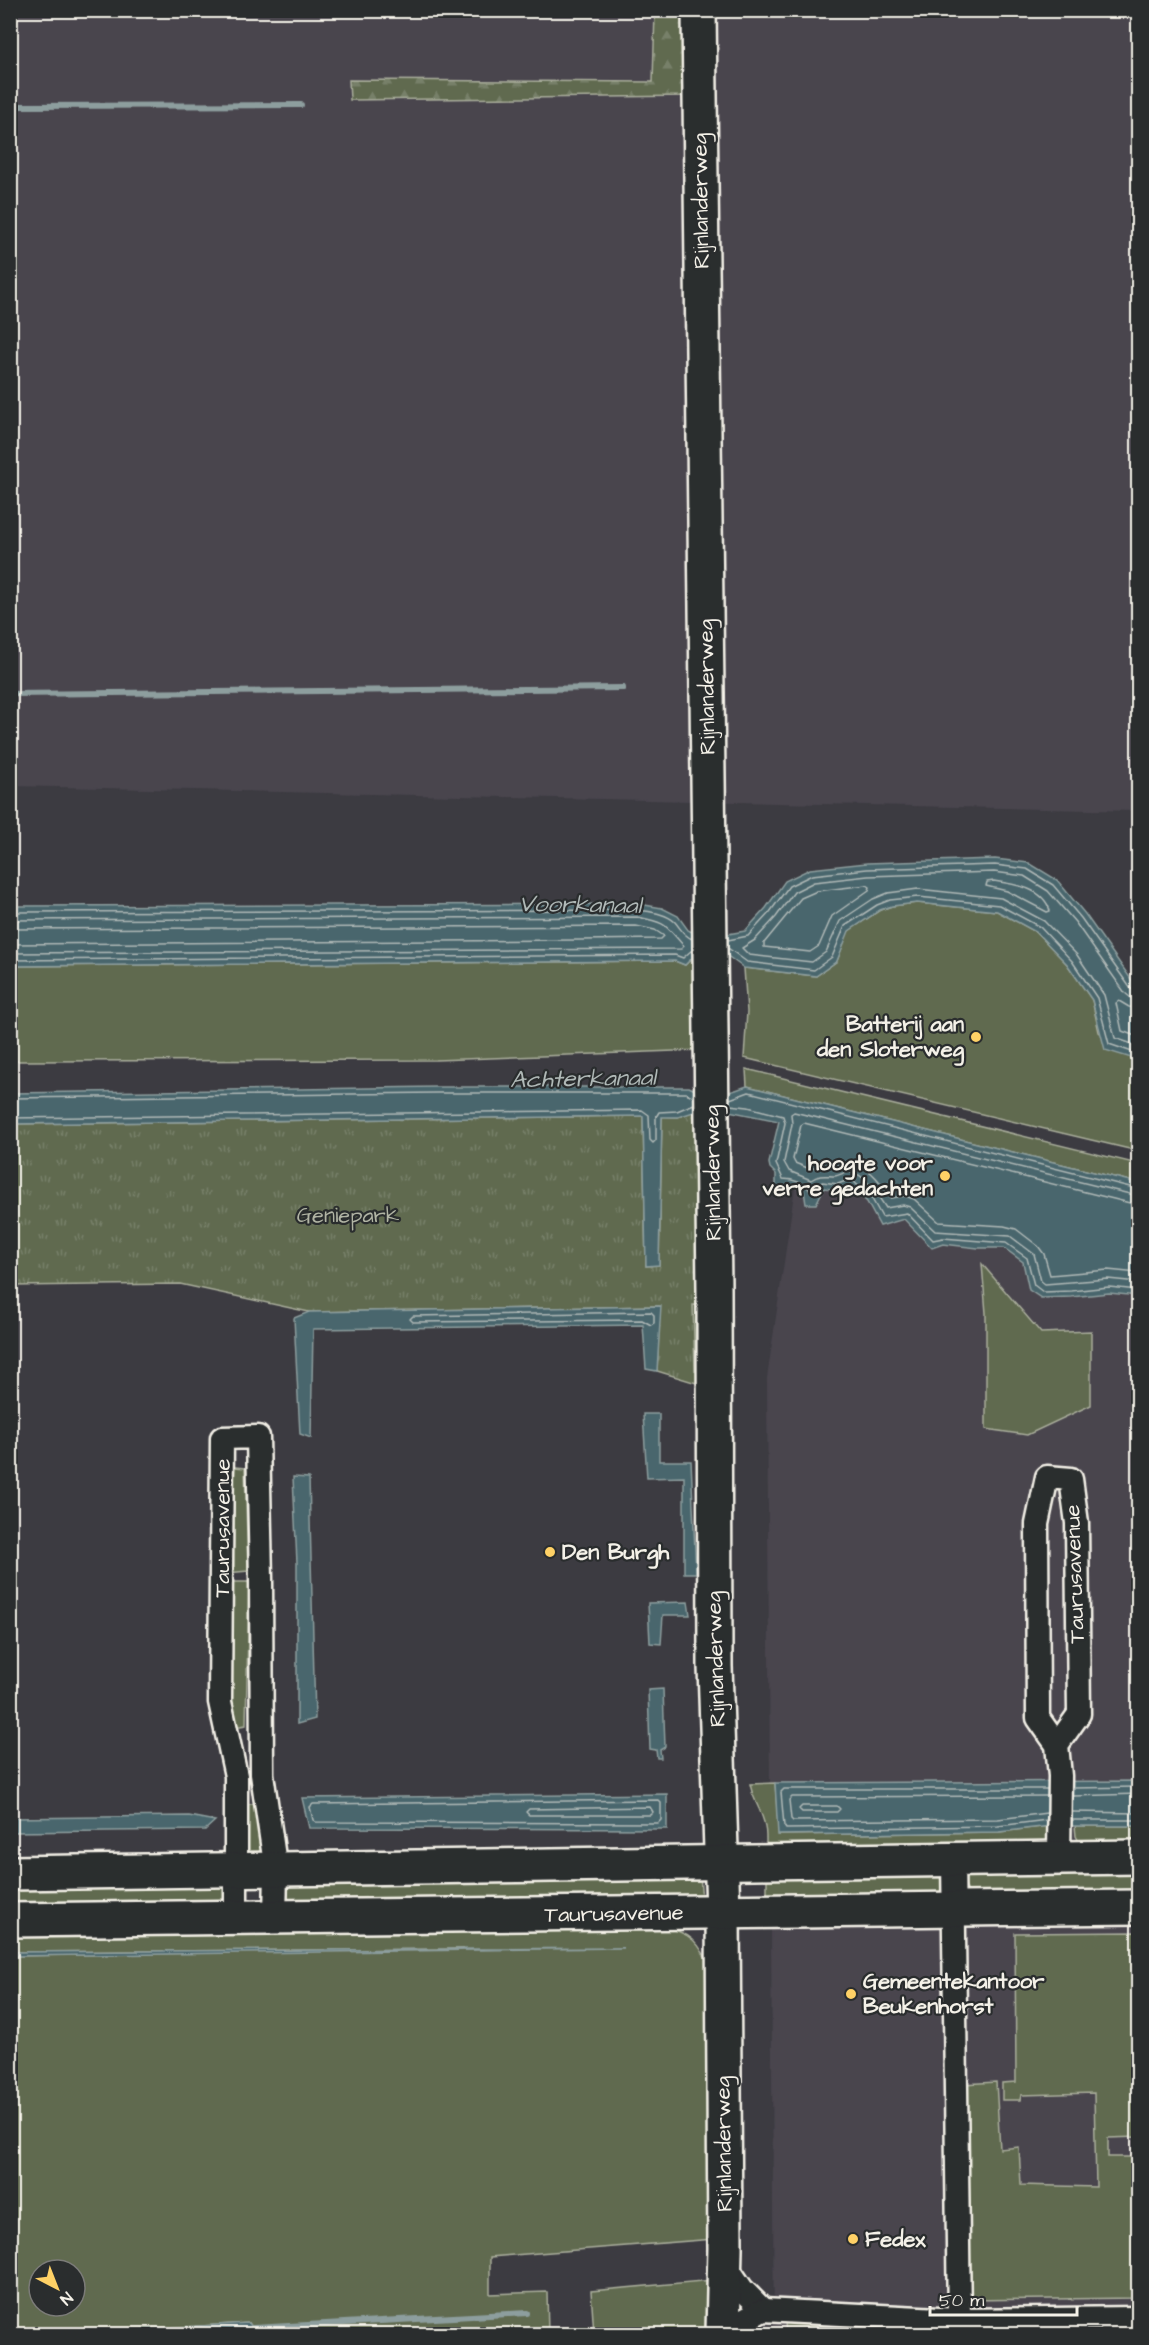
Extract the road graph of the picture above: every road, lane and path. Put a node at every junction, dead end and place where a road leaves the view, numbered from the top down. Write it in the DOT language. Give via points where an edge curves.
graph roads {
  1 [pos="699,10"];
  2 [pos="1057,1745"];
  3 [pos="1059,1844"];
  4 [pos="1138,1857"];
  5 [pos="953,1858"];
  6 [pos="720,1862"];
  7 [pos="236,1871"];
  8 [pos="276,1871"];
  9 [pos="10,1873"];
  10 [pos="1138,1907"];
  11 [pos="953,1909"];
  12 [pos="723,1911"];
  13 [pos="236,1917"];
  14 [pos="275,1917"];
  15 [pos="10,1920"];
  16 [pos="725,2264"];
  17 [pos="764,2310"];
  18 [pos="1138,2318"];
  19 [pos="959,2320"];
  20 [pos="723,2333"];
  1 -- 6 [label="street, Rijnlanderweg"];
  2 -- 2 [label="street, Taurusavenue" via="1079,1714 1077,1523 1071,1479 1047,1478 1037,1524 1038,1718"];
  2 -- 3 [label="street, Taurusavenue"];
  3 -- 4 [label="street"];
  3 -- 5 [label="street"];
  5 -- 6 [label="street"];
  5 -- 11 [label="street"];
  6 -- 8 [label="street"];
  6 -- 12 [label="street, Rijnlanderweg"];
  7 -- 8 [label="street"];
  7 -- 8 [label="street, Taurusavenue" via="236,1776 220,1702 222,1438 258,1437 262,1774"];
  7 -- 9 [label="street"];
  7 -- 13 [label="street, Taurusavenue"];
  8 -- 14 [label="street, Taurusavenue"];
  10 -- 11 [label="street, Taurusavenue"];
  11 -- 12 [label="street, Taurusavenue"];
  11 -- 19 [label="street"];
  12 -- 14 [label="street, Taurusavenue"];
  12 -- 16 [label="street, Rijnlanderweg"];
  13 -- 14 [label="street, Taurusavenue"];
  13 -- 15 [label="street, Taurusavenue"];
  16 -- 17 [label="street" via="742,2289"];
  16 -- 20 [label="street, Rijnlanderweg"];
  17 -- 19 [label="street"];
  17 -- 20 [label="street"];
  18 -- 19 [label="street"];
}
